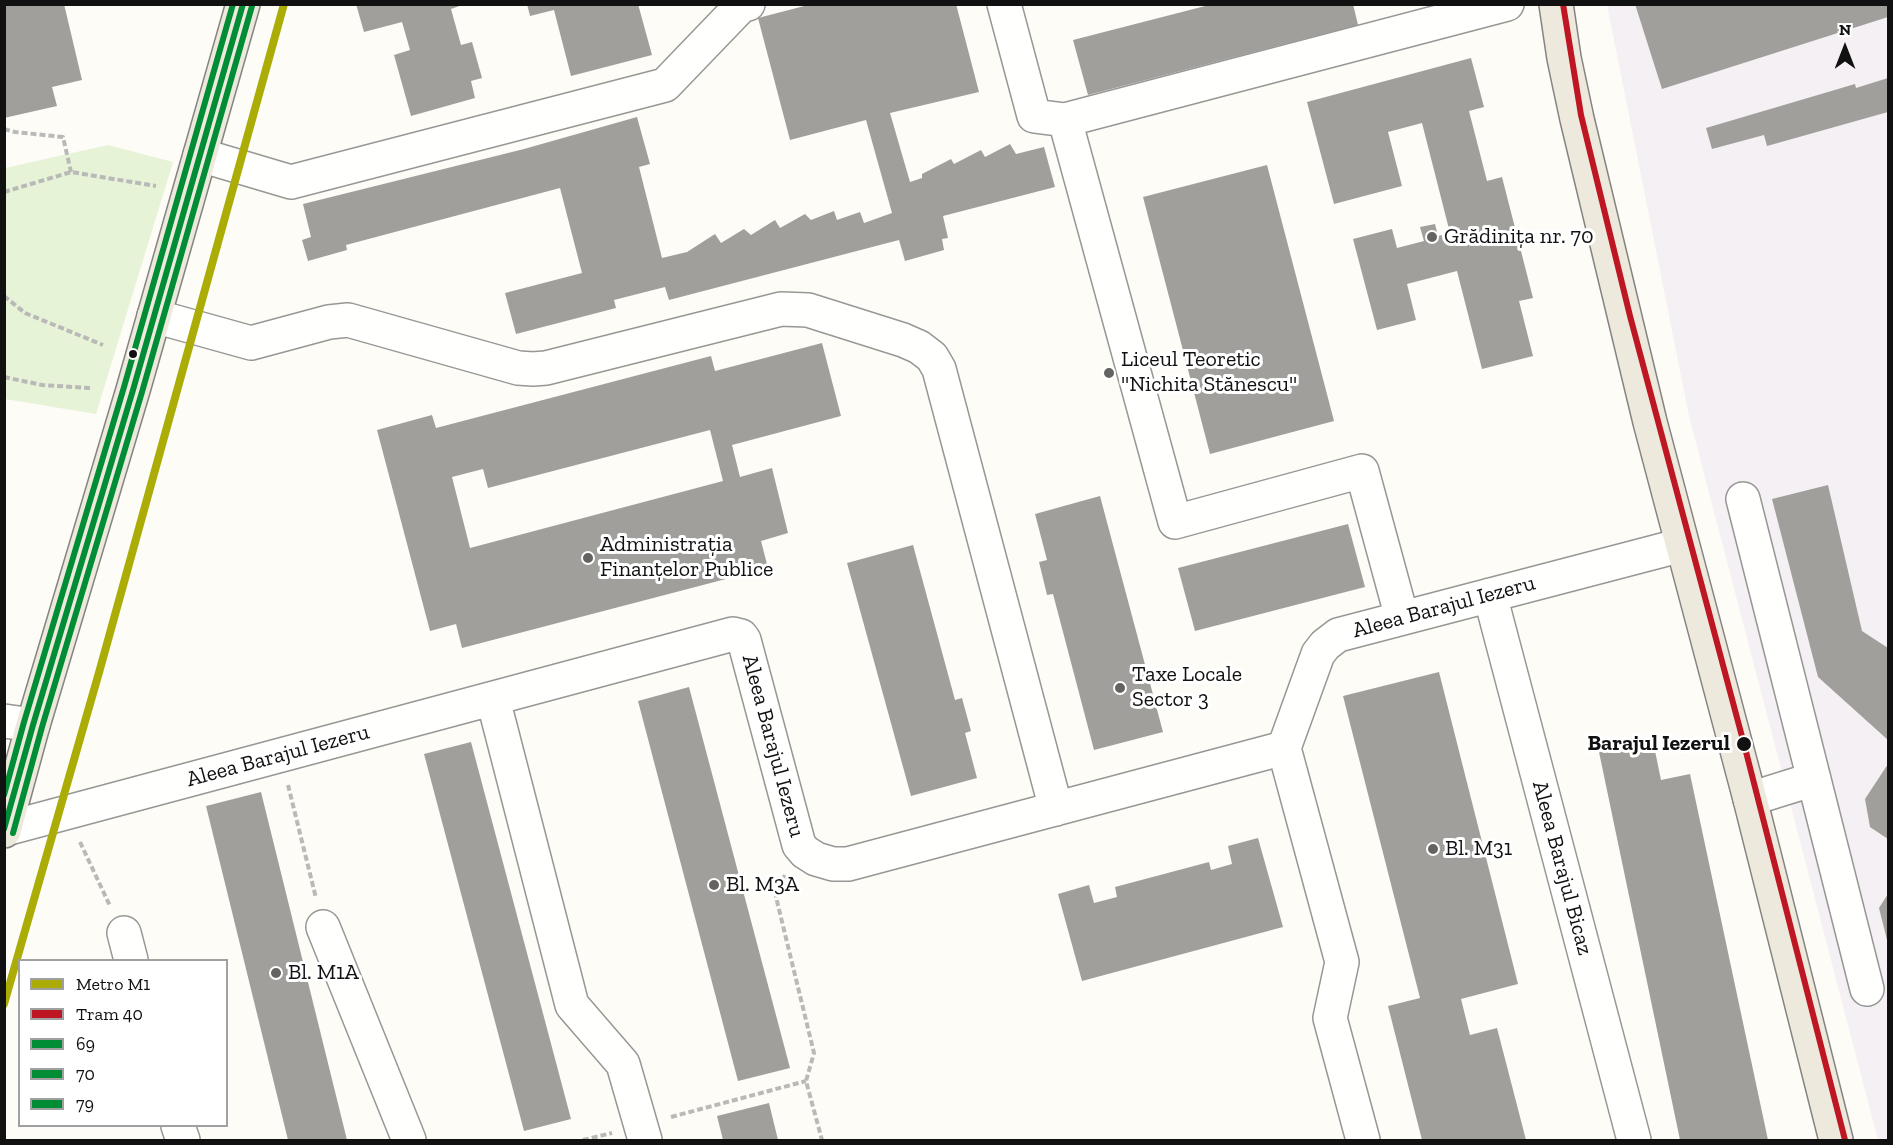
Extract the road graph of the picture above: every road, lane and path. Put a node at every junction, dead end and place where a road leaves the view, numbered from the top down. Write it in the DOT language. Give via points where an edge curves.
graph roads {
  1 [pos="243,4"];
  2 [pos="748,4"];
  3 [pos="1004,4"];
  4 [pos="1507,4"];
  5 [pos="1556,4"];
  6 [pos="1065,120"];
  7 [pos="4,129"];
  8 [pos="200,155"];
  9 [pos="71,172"];
  10 [pos="156,186"];
  11 [pos="4,192"];
  12 [pos="4,296"];
  13 [pos="154,316"];
  14 [pos="102,345"];
  15 [pos="4,377"];
  16 [pos="90,388"];
  17 [pos="1743,500"];
  18 [pos="1682,545"];
  19 [pos="1490,595"];
  20 [pos="1402,618"];
  21 [pos="493,699"];
  22 [pos="19,723"];
  23 [pos="1284,748"];
  24 [pos="281,755"];
  25 [pos="1814,779"];
  26 [pos="1750,799"];
  27 [pos="1056,808"];
  28 [pos="73,811"];
  29 [pos="5,830"];
  30 [pos="799,845"];
  31 [pos="323,927"];
  32 [pos="128,947"];
  33 [pos="1867,989"];
  34 [pos="806,1081"];
  35 [pos="643,1133"];
  36 [pos="409,1140"];
  37 [pos="583,1140"];
  38 [pos="822,1140"];
  39 [pos="1363,1140"];
  40 [pos="1634,1140"];
  41 [pos="1836,1140"];
  1 -- 8 [label="main road"];
  2 -- 8 [label="street" via="741,6 666,85 291,182"];
  3 -- 6 [label="street" via="1034,116"];
  4 -- 6 [label="street"];
  5 -- 18 [label="main road" via="1577,119"];
  6 -- 20 [label="street" via="1174,522 1362,471"];
  7 -- 9 [label="path" via="63,137"];
  8 -- 13 [label="main road"];
  9 -- 10 [label="path"];
  9 -- 11 [label="path"];
  12 -- 14 [label="path" via="25,313"];
  13 -- 22 [label="main road"];
  13 -- 27 [label="street" via="251,343 348,320 533,369 781,309 808,310 919,348 932,357 939,369"];
  15 -- 16 [label="path" via="42,385"];
  17 -- 25 [label="street"];
  18 -- 19 [label="street, Aleea Barajul Iezeru"];
  18 -- 26 [label="main road"];
  19 -- 20 [label="street, Aleea Barajul Iezeru"];
  19 -- 40 [label="street, Aleea Barajul Bicaz"];
  20 -- 23 [label="street, Aleea Barajul Iezeru" via="1338,635 1325,645 1318,654"];
  21 -- 24 [label="street, Aleea Barajul Iezeru"];
  21 -- 30 [label="street, Aleea Barajul Iezeru" via="733,634 741,636"];
  21 -- 35 [label="street" via="572,1005 623,1064"];
  22 -- 29 [label="main road"];
  23 -- 27 [label="street, Aleea Barajul Iezeru"];
  23 -- 39 [label="street" via="1342,962 1330,1018"];
  24 -- 28 [label="street, Aleea Barajul Iezeru"];
  24 -- 31 [label="path"];
  25 -- 26 [label="street"];
  25 -- 33 [label="street"];
  26 -- 41 [label="main road"];
  27 -- 30 [label="street, Aleea Barajul Iezeru" via="848,864 816,859"];
  28 -- 29 [label="street, Aleea Barajul Iezeru"];
  28 -- 32 [label="path" via="78,837"];
  30 -- 34 [label="path" via="776,897 814,1053"];
  31 -- 36 [label="street"];
  34 -- 35 [label="path"];
  34 -- 38 [label="path"];
  35 -- 37 [label="path"];
}
